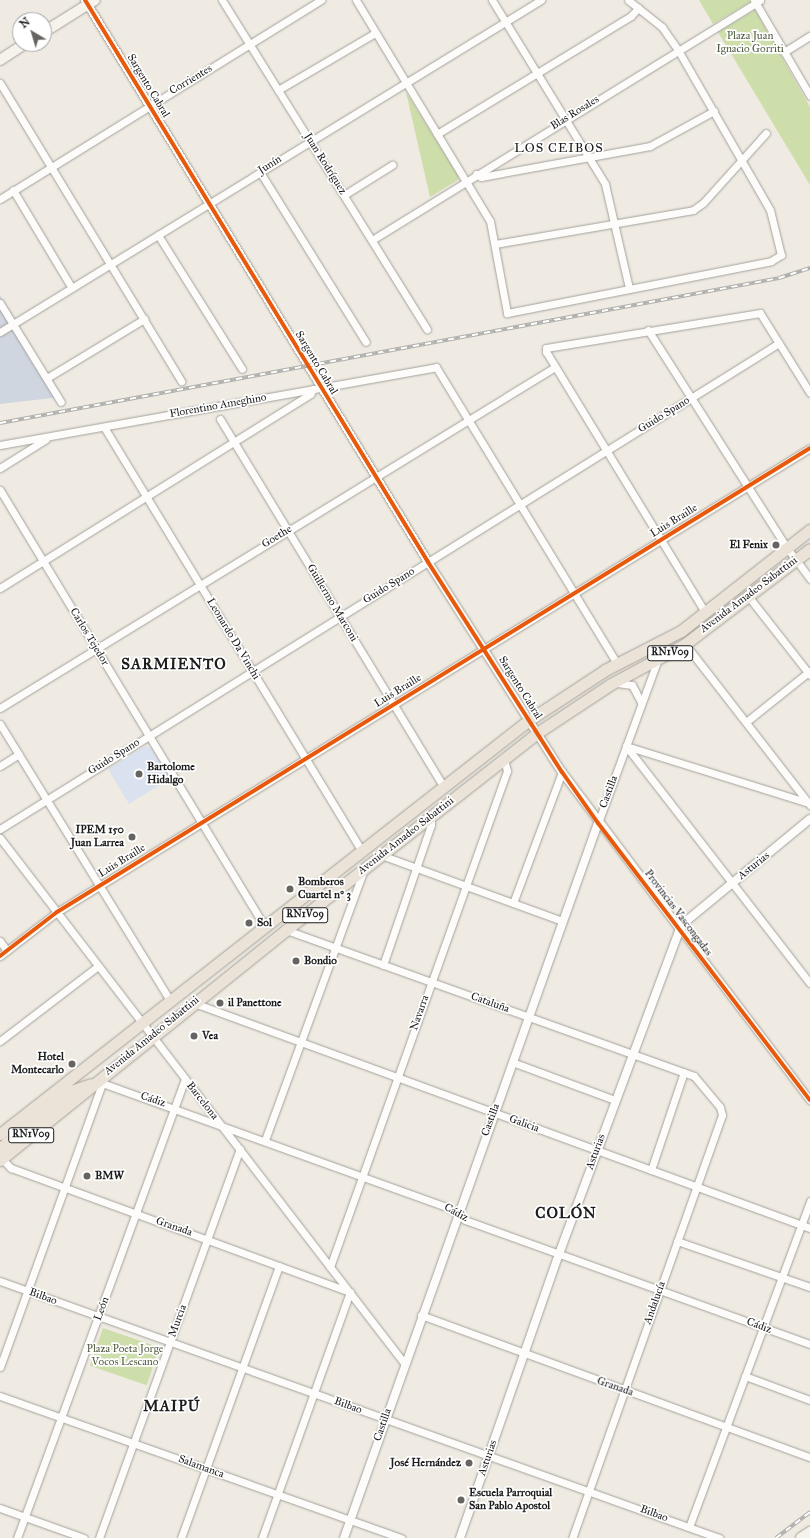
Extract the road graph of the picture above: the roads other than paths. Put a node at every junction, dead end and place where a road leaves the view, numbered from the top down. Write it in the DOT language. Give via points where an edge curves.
graph roads {
  1 [pos="222,0"];
  2 [pos="321,0"];
  3 [pos="356,0"];
  4 [pos="492,0"];
  5 [pos="541,0"];
  6 [pos="628,0"];
  7 [pos="756,1"];
  8 [pos="89,2"];
  9 [pos="638,8"];
  10 [pos="505,22"];
  11 [pos="52,27"];
  12 [pos="375,32"];
  13 [pos="810,36"];
  14 [pos="250,45"];
  15 [pos="678,50"];
  16 [pos="12,52"];
  17 [pos="784,52"];
  18 [pos="0,60"];
  19 [pos="536,72"];
  20 [pos="405,82"];
  21 [pos="0,83"];
  22 [pos="278,90"];
  23 [pos="810,96"];
  24 [pos="149,106"];
  25 [pos="714,111"];
  26 [pos="565,119"];
  27 [pos="766,133"];
  28 [pos="437,134"];
  29 [pos="310,140"];
  30 [pos="590,158"];
  31 [pos="742,161"];
  32 [pos="392,165"];
  33 [pos="52,167"];
  34 [pos="260,172"];
  35 [pos="476,174"];
  36 [pos="466,180"];
  37 [pos="13,190"];
  38 [pos="344,195"];
  39 [pos="0,198"];
  40 [pos="208,203"];
  41 [pos="615,223"];
  42 [pos="158,235"];
  43 [pos="372,240"];
  44 [pos="495,244"];
  45 [pos="110,264"];
  46 [pos="72,288"];
  47 [pos="629,288"];
  48 [pos="0,303"];
  49 [pos="144,319"];
  50 [pos="13,324"];
  51 [pos="427,329"];
  52 [pos="648,330"];
  53 [pos="0,332"];
  54 [pos="366,342"];
  55 [pos="779,343"];
  56 [pos="555,367"];
  57 [pos="242,369"];
  58 [pos="47,378"];
  59 [pos="181,380"];
  60 [pos="316,388"];
  61 [pos="810,393"];
  62 [pos="691,398"];
  63 [pos="61,402"];
  64 [pos="220,419"];
  65 [pos="467,420"];
  66 [pos="104,427"];
  67 [pos="49,437"];
  68 [pos="234,442"];
  69 [pos="0,445"];
  70 [pos="810,448"];
  71 [pos="606,451"];
  72 [pos="0,468"];
  73 [pos="376,477"];
  74 [pos="747,487"];
  75 [pos="0,490"];
  76 [pos="146,497"];
  77 [pos="519,505"];
  78 [pos="810,530"];
  79 [pos="288,531"];
  80 [pos="660,540"];
  81 [pos="787,548"];
  82 [pos="810,549"];
  83 [pos="796,560"];
  84 [pos="43,561"];
  85 [pos="428,562"];
  86 [pos="810,579"];
  87 [pos="200,585"];
  88 [pos="0,588"];
  89 [pos="573,594"];
  90 [pos="748,596"];
  91 [pos="705,612"];
  92 [pos="340,617"];
  93 [pos="685,644"];
  94 [pos="484,648"];
  95 [pos="96,649"];
  96 [pos="658,659"];
  97 [pos="617,664"];
  98 [pos="252,672"];
  99 [pos="809,673"];
  100 [pos="611,684"];
  101 [pos="642,702"];
  102 [pos="394,704"];
  103 [pos="0,708"];
  104 [pos="529,720"];
  105 [pos="746,722"];
  106 [pos="0,724"];
  107 [pos="537,733"];
  108 [pos="149,736"];
  109 [pos="626,746"];
  110 [pos="19,754"];
  111 [pos="305,759"];
  112 [pos="504,759"];
  113 [pos="0,766"];
  114 [pos="562,772"];
  115 [pos="444,788"];
  116 [pos="47,800"];
  117 [pos="809,804"];
  118 [pos="431,817"];
  119 [pos="810,819"];
  120 [pos="598,822"];
  121 [pos="202,823"];
  122 [pos="0,829"];
  123 [pos="0,838"];
  124 [pos="362,852"];
  125 [pos="382,855"];
  126 [pos="416,868"];
  127 [pos="364,869"];
  128 [pos="733,882"];
  129 [pos="100,885"];
  130 [pos="465,886"];
  131 [pos="513,903"];
  132 [pos="57,912"];
  133 [pos="562,921"];
  134 [pos="265,927"];
  135 [pos="680,929"];
  136 [pos="286,930"];
  137 [pos="0,941"];
  138 [pos="335,948"];
  139 [pos="7,950"];
  140 [pos="0,956"];
  141 [pos="383,965"];
  142 [pos="98,966"];
  143 [pos="431,982"];
  144 [pos="810,983"];
  145 [pos="170,1000"];
  146 [pos="194,1003"];
  147 [pos="528,1016"];
  148 [pos="141,1022"];
  149 [pos="153,1036"];
  150 [pos="0,1041"];
  151 [pos="301,1043"];
  152 [pos="632,1054"];
  153 [pos="512,1062"];
  154 [pos="684,1072"];
  155 [pos="694,1076"];
  156 [pos="397,1078"];
  157 [pos="185,1079"];
  158 [pos="98,1082"];
  159 [pos="615,1100"];
  160 [pos="810,1100"];
  161 [pos="175,1107"];
  162 [pos="494,1113"];
  163 [pos="220,1124"];
  164 [pos="0,1134"];
  165 [pos="265,1140"];
  166 [pos="240,1150"];
  167 [pos="597,1150"];
  168 [pos="1,1156"];
  169 [pos="651,1170"];
  170 [pos="362,1176"];
  171 [pos="697,1187"];
  172 [pos="63,1188"];
  173 [pos="810,1201"];
  174 [pos="136,1214"];
  175 [pos="457,1214"];
  176 [pos="800,1224"];
  177 [pos="810,1228"];
  178 [pos="208,1239"];
  179 [pos="677,1241"];
  180 [pos="559,1254"];
  181 [pos="279,1266"];
  182 [pos="330,1267"];
  183 [pos="781,1277"];
  184 [pos="0,1281"];
  185 [pos="810,1287"];
  186 [pos="660,1290"];
  187 [pos="26,1291"];
  188 [pos="350,1292"];
  189 [pos="421,1315"];
  190 [pos="99,1317"];
  191 [pos="763,1327"];
  192 [pos="170,1342"];
  193 [pos="810,1344"];
  194 [pos="524,1355"];
  195 [pos="404,1363"];
  196 [pos="0,1367"];
  197 [pos="242,1367"];
  198 [pos="745,1376"];
  199 [pos="625,1390"];
  200 [pos="312,1393"];
  201 [pos="0,1396"];
  202 [pos="810,1400"];
  203 [pos="63,1418"];
  204 [pos="385,1419"];
  205 [pos="726,1427"];
  206 [pos="134,1443"];
  207 [pos="489,1455"];
  208 [pos="810,1457"];
  209 [pos="206,1468"];
  210 [pos="589,1491"];
  211 [pos="277,1494"];
  212 [pos="0,1508"];
  213 [pos="26,1518"];
  214 [pos="350,1521"];
  215 [pos="689,1527"];
  216 [pos="810,1532"];
  217 [pos="17,1538"];
  218 [pos="84,1538"];
  219 [pos="99,1538"];
  220 [pos="181,1538"];
  221 [pos="262,1538"];
  222 [pos="344,1538"];
  223 [pos="402,1538"];
  224 [pos="460,1538"];
  225 [pos="572,1538"];
  226 [pos="720,1538"];
  227 [pos="801,1538"];
  1 -- 14 [label="street, Juan Rodríguez"];
  2 -- 14 [label="street, Corrientes"];
  3 -- 12 [label="street"];
  4 -- 10 [label="street"];
  5 -- 10 [label="street, Junín"];
  6 -- 9 [label="street"];
  7 -- 15 [label="street, Blas Rosales"];
  7 -- 17 [label="street"];
  8 -- 11 [label="main road"];
  8 -- 24 [label="street, Sargento Cabral"];
  9 -- 15 [label="street" via="662,27"];
  9 -- 19 [label="street" via="631,16"];
  10 -- 19 [label="street"];
  10 -- 20 [label="street, Junín"];
  12 -- 20 [label="street"];
  12 -- 22 [label="street"];
  13 -- 17 [label="street"];
  14 -- 22 [label="street, Juan Rodríguez"];
  14 -- 24 [label="street, Corrientes"];
  15 -- 25 [label="street"];
  15 -- 26 [label="street, Blas Rosales"];
  16 -- 18 [label="main road"];
  17 -- 23 [label="street"];
  19 -- 26 [label="street"];
  19 -- 28 [label="street"];
  20 -- 28 [label="street"];
  20 -- 29 [label="street, Junín"];
  21 -- 33 [label="street"];
  22 -- 29 [label="street, Juan Rodríguez"];
  24 -- 33 [label="street, Corrientes"];
  24 -- 40 [label="street, Sargento Cabral"];
  25 -- 30 [label="street" via="657,144"];
  25 -- 31 [label="street"];
  26 -- 30 [label="street"];
  26 -- 35 [label="street, Blas Rosales"];
  27 -- 31 [label="street"];
  28 -- 36 [label="street"];
  29 -- 34 [label="street, Junín"];
  29 -- 38 [label="street, Juan Rodríguez"];
  30 -- 35 [label="street" via="481,177"];
  30 -- 41 [label="street" via="609,192"];
  31 -- 41 [label="street" via="698,207"];
  31 -- 47 [label="street" via="774,219 781,255 771,261"];
  32 -- 38 [label="street"];
  33 -- 37 [label="street, Corrientes"];
  33 -- 45 [label="street"];
  34 -- 40 [label="street, Junín"];
  34 -- 54 [label="street"];
  35 -- 36 [label="street, Blas Rosales"];
  36 -- 43 [label="street, Blas Rosales"];
  36 -- 44 [label="street" via="490,221"];
  37 -- 39 [label="street, Corrientes"];
  37 -- 46 [label="street"];
  38 -- 43 [label="street, Juan Rodríguez"];
  40 -- 42 [label="street, Junín"];
  40 -- 60 [label="street, Sargento Cabral"];
  41 -- 44 [label="street"];
  41 -- 47 [label="street"];
  42 -- 45 [label="street, Junín"];
  42 -- 57 [label="street"];
  43 -- 51 [label="street, Juan Rodríguez"];
  44 -- 47 [label="street" via="507,313"];
  45 -- 46 [label="street, Junín"];
  45 -- 49 [label="street"];
  46 -- 50 [label="street, Junín"];
  48 -- 50 [label="street"];
  49 -- 58 [label="street"];
  49 -- 59 [label="street"];
  50 -- 53 [label="street, Junín"];
  50 -- 58 [label="street"];
  52 -- 55 [label="street" via="760,312"];
  52 -- 56 [label="street" via="546,348"];
  52 -- 62 [label="street"];
  55 -- 61 [label="street"];
  55 -- 62 [label="street, Guido Spano"];
  56 -- 65 [label="street, Goethe"];
  56 -- 71 [label="street"];
  58 -- 63 [label="street"];
  60 -- 65 [label="street, Florentino Ameghino" via="436,368"];
  60 -- 66 [label="street, Florentino Ameghino"];
  60 -- 68 [label="street"];
  60 -- 73 [label="street, Sargento Cabral"];
  62 -- 71 [label="street, Guido Spano"];
  62 -- 74 [label="street"];
  64 -- 68 [label="street, Guillermo Marconi"];
  65 -- 73 [label="street, Goethe"];
  65 -- 77 [label="street"];
  66 -- 67 [label="street, Florentino Ameghino"];
  66 -- 76 [label="street, Leonardo Da Vinchi"];
  67 -- 69 [label="street, Florentino Ameghino"];
  67 -- 72 [label="street"];
  68 -- 76 [label="street"];
  68 -- 79 [label="street, Guillermo Marconi"];
  70 -- 74 [label="street, Luis Braille"];
  71 -- 77 [label="street, Guido Spano"];
  71 -- 80 [label="street"];
  73 -- 79 [label="street, Goethe"];
  73 -- 85 [label="street, Sargento Cabral"];
  74 -- 80 [label="street, Luis Braille"];
  74 -- 81 [label="street"];
  75 -- 84 [label="street, Carlos Tejedor"];
  76 -- 84 [label="street"];
  76 -- 87 [label="street, Leonardo Da Vinchi"];
  77 -- 85 [label="street, Guido Spano"];
  77 -- 89 [label="street"];
  78 -- 81 [label="main road, Avenida Amadeo Sabattini / RN1V09"];
  79 -- 87 [label="street, Goethe"];
  79 -- 92 [label="street, Guillermo Marconi"];
  80 -- 89 [label="street, Luis Braille"];
  80 -- 91 [label="street"];
  81 -- 83 [label="street"];
  81 -- 91 [label="main road, Avenida Amadeo Sabattini / RN1V09"];
  82 -- 83 [label="main road, Avenida Amadeo Sabattini / RN1V09"];
  83 -- 86 [label="street"];
  83 -- 90 [label="main road, Avenida Amadeo Sabattini / RN1V09"];
  84 -- 88 [label="street"];
  84 -- 95 [label="street, Carlos Tejedor"];
  85 -- 92 [label="street, Guido Spano"];
  85 -- 94 [label="street, Sargento Cabral"];
  87 -- 95 [label="street, Goethe"];
  87 -- 98 [label="street, Leonardo Da Vinchi"];
  89 -- 94 [label="street, Luis Braille"];
  89 -- 97 [label="street"];
  90 -- 93 [label="main road, Avenida Amadeo Sabattini / RN1V09"];
  90 -- 99 [label="street"];
  91 -- 97 [label="main road, Avenida Amadeo Sabattini / RN1V09" via="670,638"];
  92 -- 98 [label="street, Guido Spano"];
  92 -- 102 [label="street, Guillermo Marconi"];
  93 -- 96 [label="main road, Avenida Amadeo Sabattini / RN1V09"];
  93 -- 105 [label="street"];
  94 -- 102 [label="street, Luis Braille"];
  94 -- 104 [label="street, Sargento Cabral"];
  95 -- 103 [label="street, Goethe"];
  95 -- 108 [label="street, Carlos Tejedor"];
  96 -- 100 [label="main road, Avenida Amadeo Sabattini / RN1V09"];
  96 -- 101 [label="street, Castilla"];
  97 -- 104 [label="main road, Avenida Amadeo Sabattini / RN1V09"];
  98 -- 108 [label="street, Guido Spano"];
  98 -- 111 [label="street, Leonardo Da Vinchi"];
  99 -- 105 [label="street"];
  100 -- 101 [label="street" via="632,684"];
  100 -- 107 [label="main road, Avenida Amadeo Sabattini / RN1V09"];
  101 -- 109 [label="street, Castilla"];
  102 -- 111 [label="street, Luis Braille"];
  102 -- 115 [label="street, Guillermo Marconi"];
  104 -- 107 [label="street, Sargento Cabral"];
  104 -- 115 [label="main road, Avenida Amadeo Sabattini / RN1V09"];
  105 -- 117 [label="street"];
  106 -- 110 [label="street"];
  107 -- 112 [label="main road, Avenida Amadeo Sabattini / RN1V09"];
  107 -- 114 [label="street, Provincias Vascongadas"];
  108 -- 116 [label="street, Guido Spano"];
  108 -- 121 [label="street, Carlos Tejedor"];
  109 -- 117 [label="street"];
  109 -- 120 [label="street, Castilla"];
  109 -- 128 [label="street"];
  110 -- 113 [label="street"];
  110 -- 116 [label="street"];
  111 -- 121 [label="street, Luis Braille"];
  111 -- 124 [label="street, Leonardo Da Vinchi"];
  112 -- 118 [label="main road, Avenida Amadeo Sabattini / RN1V09"];
  112 -- 130 [label="street, Navarra" via="507,771"];
  114 -- 120 [label="street, Provincias Vascongadas"];
  114 -- 131 [label="street"];
  115 -- 124 [label="main road, Avenida Amadeo Sabattini / RN1V09"];
  116 -- 122 [label="street, Guido Spano"];
  116 -- 129 [label="street"];
  118 -- 125 [label="main road, Avenida Amadeo Sabattini / RN1V09"];
  118 -- 126 [label="street" via="431,825"];
  119 -- 128 [label="street, Asturias"];
  120 -- 133 [label="street, Castilla"];
  120 -- 135 [label="street, Provincias Vascongadas"];
  121 -- 129 [label="street, Luis Braille"];
  121 -- 134 [label="street, Carlos Tejedor"];
  123 -- 132 [label="street, Barcelona"];
  124 -- 134 [label="main road, Avenida Amadeo Sabattini / RN1V09"];
  125 -- 126 [label="street"];
  125 -- 127 [label="main road, Avenida Amadeo Sabattini / RN1V09"];
  126 -- 130 [label="street"];
  126 -- 141 [label="street"];
  127 -- 136 [label="main road, Avenida Amadeo Sabattini / RN1V09"];
  127 -- 138 [label="street"];
  128 -- 135 [label="street, Asturias"];
  128 -- 144 [label="street"];
  129 -- 132 [label="street, Luis Braille"];
  129 -- 145 [label="street"];
  130 -- 131 [label="street"];
  130 -- 143 [label="street, Navarra"];
  131 -- 133 [label="street"];
  132 -- 139 [label="street, Luis Braille"];
  132 -- 142 [label="street, Barcelona"];
  133 -- 147 [label="street, Castilla"];
  134 -- 145 [label="main road, Avenida Amadeo Sabattini / RN1V09"];
  135 -- 152 [label="street, Asturias"];
  135 -- 160 [label="street, Provincias Vascongadas"];
  136 -- 138 [label="street, Cataluña"];
  136 -- 146 [label="main road, Avenida Amadeo Sabattini / RN1V09"];
  137 -- 139 [label="street"];
  138 -- 141 [label="street, Cataluña"];
  138 -- 151 [label="street"];
  139 -- 140 [label="street, Luis Braille"];
  141 -- 143 [label="street, Cataluña"];
  142 -- 148 [label="street, Barcelona"];
  142 -- 150 [label="street"];
  143 -- 147 [label="street, Cataluña"];
  143 -- 156 [label="street, Navarra"];
  145 -- 148 [label="main road, Avenida Amadeo Sabattini / RN1V09"];
  146 -- 149 [label="main road, Avenida Amadeo Sabattini / RN1V09"];
  146 -- 151 [label="street, Galicia"];
  147 -- 152 [label="street, Cataluña"];
  147 -- 153 [label="street, Castilla"];
  148 -- 149 [label="street, Barcelona"];
  148 -- 164 [label="main road, Avenida Amadeo Sabattini / RN1V09"];
  149 -- 157 [label="street, Barcelona"];
  149 -- 158 [label="main road, Avenida Amadeo Sabattini / RN1V09"];
  151 -- 156 [label="street, Galicia"];
  151 -- 165 [label="street"];
  152 -- 154 [label="street, Cataluña"];
  152 -- 159 [label="street, Asturias"];
  153 -- 159 [label="street"];
  153 -- 162 [label="street, Castilla"];
  154 -- 155 [label="street, Cataluña"];
  154 -- 169 [label="street"];
  155 -- 171 [label="street, Andalucía" via="717,1102 722,1115"];
  156 -- 162 [label="street, Galicia"];
  156 -- 170 [label="street, Navarra"];
  157 -- 161 [label="street, León"];
  157 -- 163 [label="street, Barcelona"];
  158 -- 161 [label="street, Cádiz"];
  158 -- 168 [label="main road" via="71,1091"];
  158 -- 172 [label="street"];
  159 -- 167 [label="street, Asturias"];
  161 -- 163 [label="street, Cádiz"];
  161 -- 174 [label="street, León"];
  162 -- 167 [label="street, Galicia"];
  162 -- 175 [label="street, Castilla"];
  163 -- 165 [label="street, Cádiz"];
  163 -- 166 [label="street, Barcelona"];
  165 -- 170 [label="street, Cádiz"];
  166 -- 178 [label="street, Murcia"];
  166 -- 182 [label="street, Barcelona"];
  167 -- 169 [label="street, Galicia"];
  167 -- 180 [label="street, Asturias"];
  168 -- 172 [label="street, Granada" via="11,1168"];
  169 -- 171 [label="street, Galicia"];
  170 -- 175 [label="street, Cádiz" via="449,1208"];
  170 -- 182 [label="street, Navarra"];
  171 -- 176 [label="street, Galicia"];
  171 -- 179 [label="street, Andalucía"];
  172 -- 174 [label="street, Granada"];
  172 -- 187 [label="street"];
  173 -- 176 [label="street"];
  174 -- 178 [label="street, Granada"];
  174 -- 190 [label="street, León"];
  175 -- 180 [label="street, Cádiz" via="465,1220"];
  175 -- 189 [label="street, Castilla"];
  176 -- 177 [label="street, Galicia"];
  176 -- 183 [label="street"];
  178 -- 181 [label="street, Granada"];
  178 -- 192 [label="street, Murcia"];
  179 -- 183 [label="street"];
  179 -- 186 [label="street, Andalucía"];
  180 -- 186 [label="street, Cádiz"];
  180 -- 194 [label="street, Asturias"];
  181 -- 188 [label="street, Granada"];
  181 -- 197 [label="street"];
  182 -- 188 [label="street, Barcelona"];
  183 -- 185 [label="street"];
  183 -- 191 [label="street"];
  184 -- 187 [label="street, Bilbao"];
  186 -- 191 [label="street, Cádiz"];
  186 -- 199 [label="street, Andalucía"];
  187 -- 190 [label="street, Bilbao"];
  187 -- 196 [label="street"];
  188 -- 195 [label="street, Barcelona"];
  188 -- 200 [label="street"];
  189 -- 194 [label="street, Granada"];
  189 -- 195 [label="street, Castilla"];
  190 -- 192 [label="street, Bilbao"];
  190 -- 203 [label="street, León"];
  191 -- 193 [label="street, Cádiz"];
  191 -- 198 [label="street"];
  192 -- 197 [label="street, Bilbao"];
  192 -- 206 [label="street, Murcia"];
  194 -- 199 [label="street, Granada"];
  194 -- 207 [label="street, Asturias"];
  195 -- 204 [label="street, Castilla"];
  197 -- 200 [label="street, Bilbao"];
  197 -- 209 [label="street"];
  198 -- 202 [label="street"];
  198 -- 205 [label="street"];
  199 -- 205 [label="street, Granada"];
  199 -- 210 [label="street, Andalucía"];
  200 -- 204 [label="street, Bilbao"];
  200 -- 211 [label="street"];
  201 -- 203 [label="street, Salamanca"];
  203 -- 206 [label="street, Salamanca"];
  203 -- 213 [label="street, León"];
  204 -- 207 [label="street, Bilbao"];
  204 -- 214 [label="street, Castilla"];
  205 -- 208 [label="street, Granada"];
  205 -- 215 [label="street"];
  206 -- 209 [label="street, Salamanca"];
  206 -- 219 [label="street, Murcia"];
  207 -- 210 [label="street, Bilbao"];
  207 -- 224 [label="street, Asturias"];
  209 -- 211 [label="street, Salamanca"];
  209 -- 220 [label="street"];
  210 -- 215 [label="street, Bilbao"];
  210 -- 225 [label="street, Andalucía"];
  211 -- 214 [label="street, Salamanca"];
  211 -- 221 [label="street"];
  212 -- 213 [label="street"];
  213 -- 217 [label="street, León"];
  213 -- 218 [label="street"];
  214 -- 222 [label="street, Castilla"];
  214 -- 223 [label="street, Salamanca"];
  215 -- 226 [label="street, Bilbao"];
  216 -- 227 [label="main road"];
}
